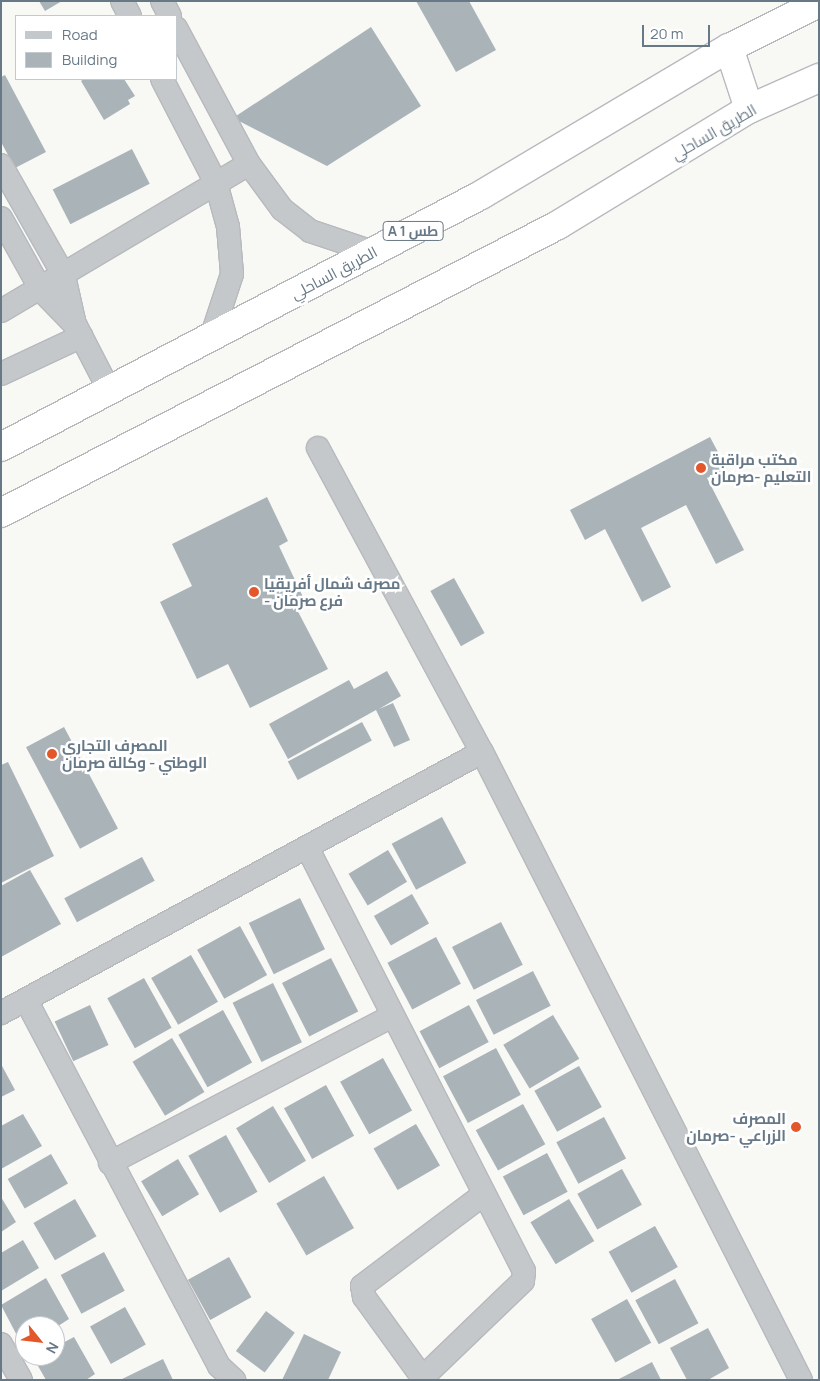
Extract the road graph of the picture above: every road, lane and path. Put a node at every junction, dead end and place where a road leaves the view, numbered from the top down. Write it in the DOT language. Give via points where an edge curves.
graph roads {
  1 [pos="122,1"];
  2 [pos="162,1"];
  3 [pos="819,3"];
  4 [pos="129,15"];
  5 [pos="169,15"];
  6 [pos="178,32"];
  7 [pos="729,48"];
  8 [pos="819,78"];
  9 [pos="163,80"];
  10 [pos="749,109"];
  11 [pos="249,164"];
  12 [pos="1,166"];
  13 [pos="216,183"];
  14 [pos="1,218"];
  15 [pos="374,252"];
  16 [pos="64,276"];
  17 [pos="41,290"];
  18 [pos="1,311"];
  19 [pos="79,331"];
  20 [pos="211,338"];
  21 [pos="1,374"];
  22 [pos="109,390"];
  23 [pos="1,447"];
  24 [pos="318,448"];
  25 [pos="1,513"];
  26 [pos="482,752"];
  27 [pos="308,849"];
  28 [pos="26,1000"];
  29 [pos="1,1013"];
  30 [pos="392,1016"];
  31 [pos="110,1163"];
  32 [pos="484,1194"];
  33 [pos="1,1344"];
  34 [pos="421,1378"];
  35 [pos="21,1380"];
  36 [pos="234,1380"];
  37 [pos="801,1380"];
  1 -- 4 [label="street"];
  2 -- 5 [label="street"];
  3 -- 7 [label="highway, الطريق الساحلي / A 1 طس"];
  6 -- 11 [label="street"];
  7 -- 10 [label="highway"];
  7 -- 15 [label="highway, الطريق الساحلي / A 1 طس" via="482,194"];
  8 -- 10 [label="highway, الطريق الساحلي"];
  9 -- 13 [label="street"];
  10 -- 25 [label="highway, الطريق الساحلي" via="558,225"];
  11 -- 13 [label="street"];
  11 -- 15 [label="street" via="282,209 310,231"];
  12 -- 16 [label="street"];
  13 -- 16 [label="street"];
  13 -- 20 [label="street" via="228,226 232,274"];
  14 -- 17 [label="street"];
  15 -- 20 [label="highway, الطريق الساحلي / A 1 طس"];
  16 -- 17 [label="street"];
  16 -- 19 [label="street"];
  17 -- 18 [label="street"];
  17 -- 19 [label="street"];
  19 -- 21 [label="street"];
  19 -- 22 [label="street"];
  20 -- 22 [label="highway, الطريق الساحلي / A 1 طس"];
  22 -- 23 [label="highway, الطريق الساحلي / A 1 طس"];
  24 -- 26 [label="street"];
  26 -- 27 [label="street"];
  26 -- 37 [label="street"];
  27 -- 28 [label="street"];
  27 -- 30 [label="street"];
  28 -- 29 [label="street"];
  28 -- 31 [label="street"];
  30 -- 31 [label="street"];
  30 -- 32 [label="street"];
  31 -- 36 [label="street" via="219,1366"];
  32 -- 34 [label="street" via="525,1276"];
  32 -- 34 [label="street" via="362,1286 364,1297"];
  33 -- 35 [label="street"];
}
